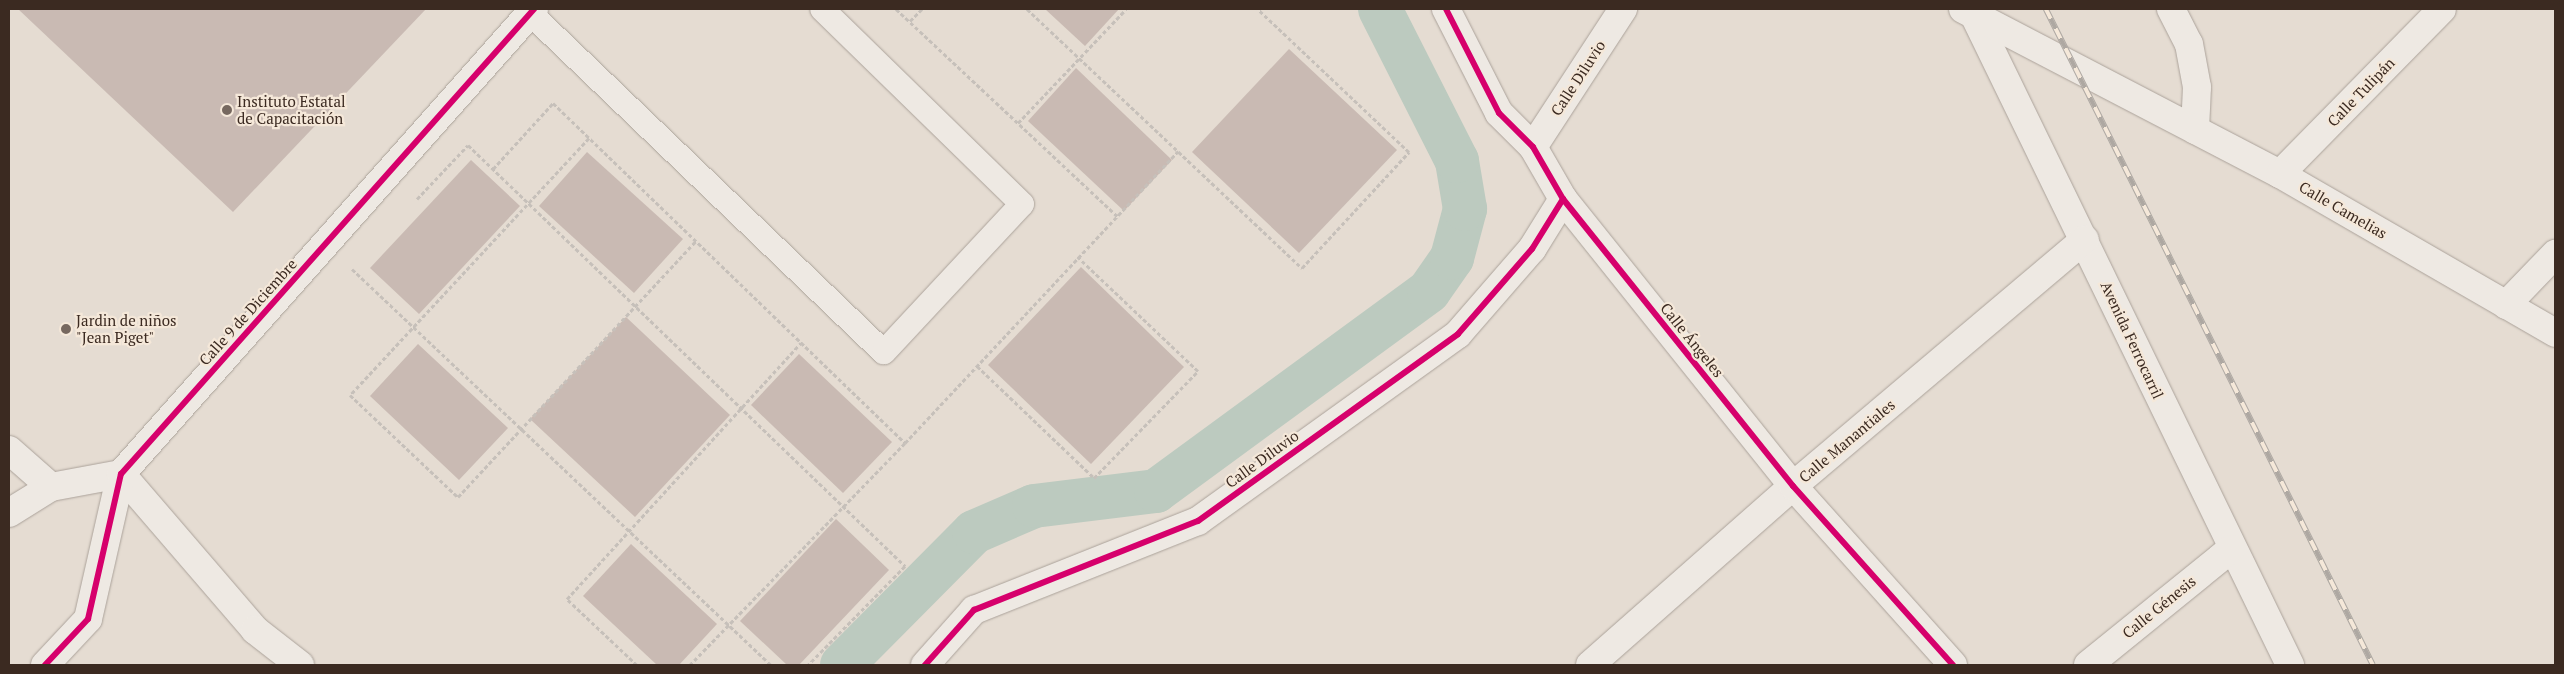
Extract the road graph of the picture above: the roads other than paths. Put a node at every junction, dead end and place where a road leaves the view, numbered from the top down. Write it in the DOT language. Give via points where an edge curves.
graph roads {
  1 [pos="822,9"];
  2 [pos="1446,9"];
  3 [pos="1624,9"];
  4 [pos="2171,9"];
  5 [pos="2442,9"];
  6 [pos="532,11"];
  7 [pos="1969,12"];
  8 [pos="2195,130"];
  9 [pos="1533,147"];
  10 [pos="2280,174"];
  11 [pos="1563,199"];
  12 [pos="2085,239"];
  13 [pos="2555,254"];
  14 [pos="2506,305"];
  15 [pos="2555,333"];
  16 [pos="9,450"];
  17 [pos="121,474"];
  18 [pos="1793,486"];
  19 [pos="51,487"];
  20 [pos="9,513"];
  21 [pos="2231,550"];
  22 [pos="45,665"];
  23 [pos="300,665"];
  24 [pos="925,665"];
  25 [pos="1590,665"];
  26 [pos="1953,665"];
  27 [pos="2088,665"];
  28 [pos="2290,665"];
  1 -- 6 [label="lane" via="1022,204 884,352"];
  2 -- 9 [label="street, Calle Ángeles" via="1499,113"];
  3 -- 9 [label="street, Calle Diluvio"];
  4 -- 8 [label="street" via="2189,44 2196,87"];
  5 -- 10 [label="street, Calle Tulipán"];
  6 -- 17 [label="street, Calle 9 de Diciembre"];
  7 -- 8 [label="street, Calle Camelias"];
  7 -- 12 [label="street, Avenida Ferrocarril"];
  8 -- 10 [label="street, Calle Camelias"];
  9 -- 11 [label="street, Calle Ángeles"];
  10 -- 14 [label="street, Calle Camelias"];
  11 -- 18 [label="street, Calle Ángeles"];
  11 -- 24 [label="street, Calle Diluvio" via="1532,250 1458,334 1198,520 974,610"];
  12 -- 18 [label="street, Calle Manantiales"];
  12 -- 21 [label="street, Avenida Ferrocarril"];
  13 -- 14 [label="street"];
  14 -- 15 [label="street, Calle Camelias"];
  16 -- 19 [label="street"];
  17 -- 19 [label="street"];
  17 -- 22 [label="street, Calle 9 de Diciembre" via="88,619"];
  17 -- 23 [label="street" via="255,630"];
  18 -- 25 [label="street, Calle Manantiales"];
  18 -- 26 [label="street, Calle Ángeles"];
  19 -- 20 [label="street"];
  21 -- 27 [label="street, Calle Génesis"];
  21 -- 28 [label="street, Avenida Ferrocarril"];
}
